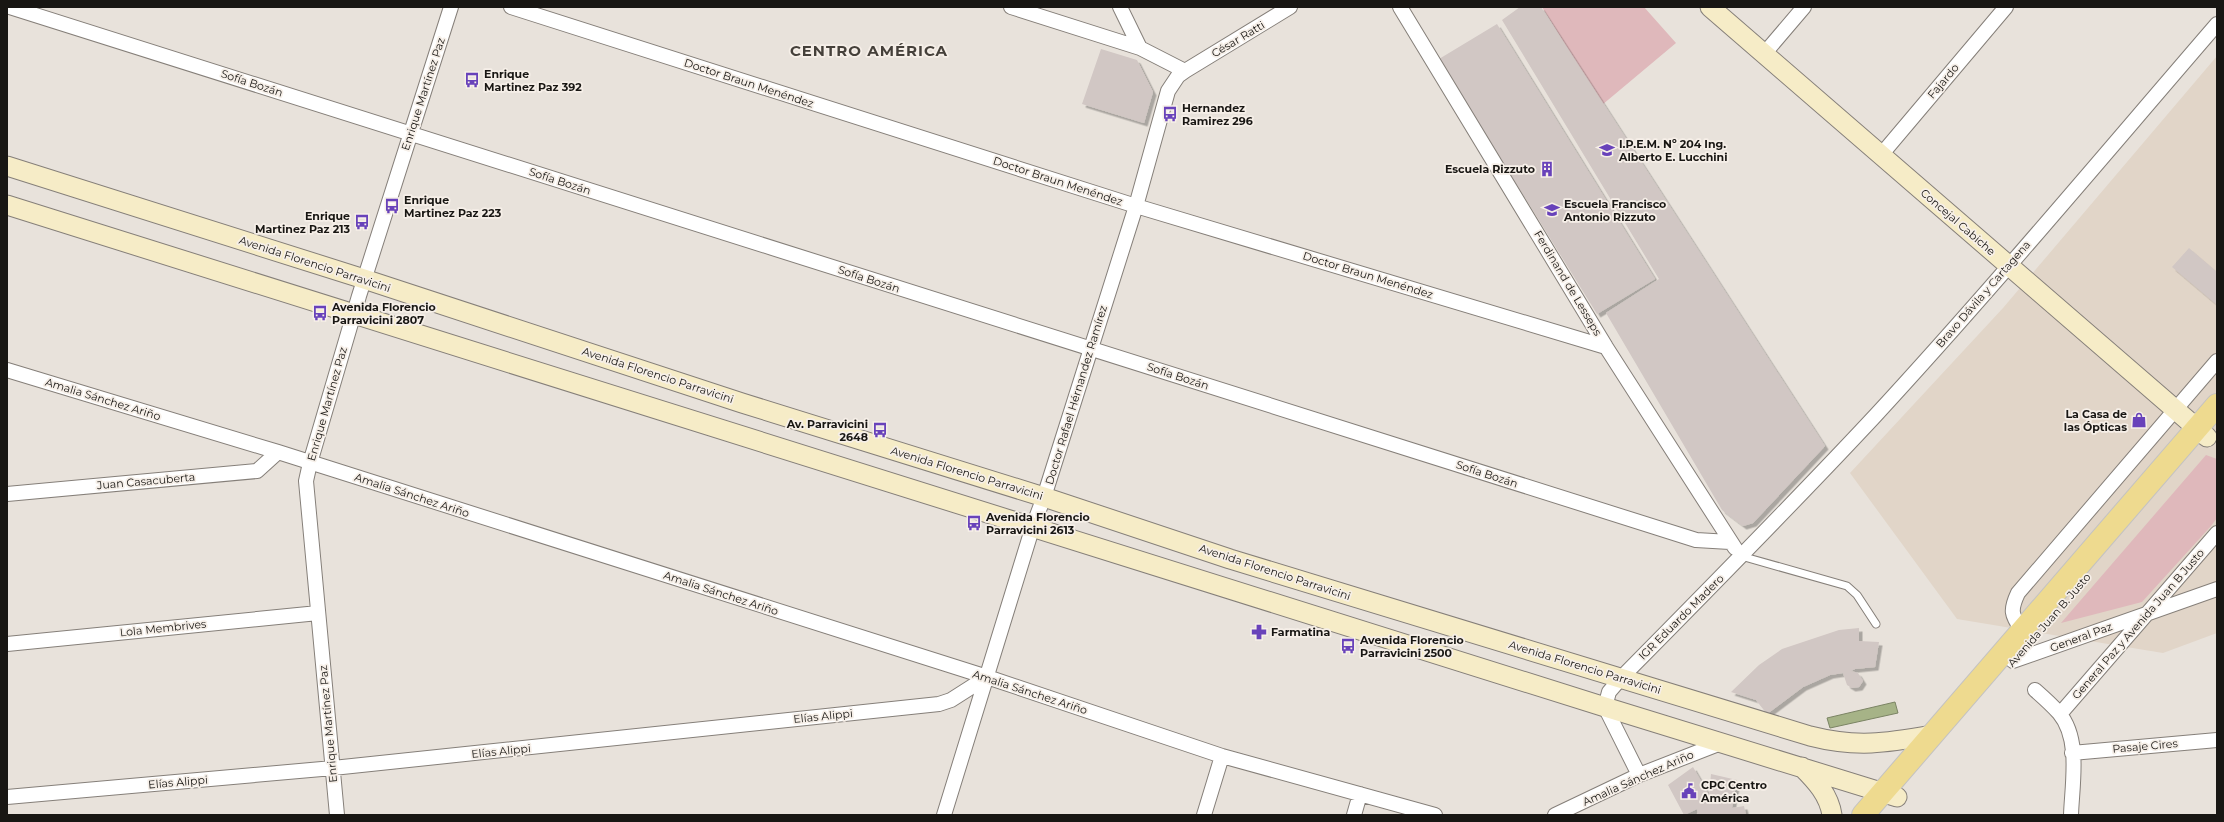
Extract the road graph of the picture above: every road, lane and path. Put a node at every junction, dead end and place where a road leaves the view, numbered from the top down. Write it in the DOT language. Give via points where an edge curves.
graph roads {
  1 [pos="10,7"];
  2 [pos="451,7"];
  3 [pos="511,7"];
  4 [pos="1011,7"];
  5 [pos="1120,7"];
  6 [pos="1290,7"];
  7 [pos="1400,7"];
  8 [pos="1710,7"];
  9 [pos="1804,7"];
  10 [pos="2006,7"];
  11 [pos="2217,24"];
  12 [pos="1140,48"];
  13 [pos="1764,54"];
  14 [pos="1185,71"];
  15 [pos="410,134"];
  16 [pos="1881,154"];
  17 [pos="7,166"];
  18 [pos="7,205"];
  19 [pos="1136,206"];
  20 [pos="2009,266"];
  21 [pos="364,279"];
  22 [pos="353,315"];
  23 [pos="1606,347"];
  24 [pos="1090,348"];
  25 [pos="2217,360"];
  26 [pos="7,370"];
  27 [pos="2217,405"];
  28 [pos="2176,409"];
  29 [pos="2210,433"];
  30 [pos="278,452"];
  31 [pos="310,463"];
  32 [pos="7,494"];
  33 [pos="1044,497"];
  34 [pos="1033,526"];
  35 [pos="2217,533"];
  36 [pos="1730,542"];
  37 [pos="1741,556"];
  38 [pos="2217,588"];
  39 [pos="2149,612"];
  40 [pos="318,613"];
  41 [pos="1876,624"];
  42 [pos="2022,630"];
  43 [pos="7,644"];
  44 [pos="2013,662"];
  45 [pos="987,677"];
  46 [pos="1621,678"];
  47 [pos="2035,690"];
  48 [pos="1605,707"];
  49 [pos="2060,714"];
  50 [pos="1932,735"];
  51 [pos="2217,740"];
  52 [pos="1721,743"];
  53 [pos="2072,753"];
  54 [pos="1222,756"];
  55 [pos="1801,766"];
  56 [pos="333,768"];
  57 [pos="1639,775"];
  58 [pos="1360,794"];
  59 [pos="1890,794"];
  60 [pos="7,797"];
  61 [pos="337,815"];
  62 [pos="944,815"];
  63 [pos="1204,815"];
  64 [pos="1354,815"];
  65 [pos="1435,815"];
  66 [pos="1555,815"];
  67 [pos="1832,815"];
  68 [pos="1863,815"];
  69 [pos="1881,815"];
  70 [pos="2071,815"];
  1 -- 15 [label="street, Sofía Bozán"];
  2 -- 15 [label="street, Enrique Martínez Paz"];
  3 -- 19 [label="street, Doctor Braun Menéndez"];
  4 -- 12 [label="street"];
  5 -- 12 [label="street"];
  6 -- 14 [label="street, César Ratti"];
  7 -- 23 [label="street, Ferdinand de Lesseps"];
  8 -- 13 [label="main road, Concejal Cabiche"];
  9 -- 13 [label="street"];
  10 -- 16 [label="street, Fajardo"];
  11 -- 20 [label="street, Bravo Dávila y Cartagena"];
  12 -- 14 [label="street"];
  13 -- 16 [label="main road, Concejal Cabiche"];
  14 -- 19 [label="street, Doctor Rafael Hérnandez Ramírez" via="1178,76 1168,91"];
  15 -- 21 [label="street, Enrique Martínez Paz"];
  15 -- 24 [label="street, Sofía Bozán"];
  16 -- 20 [label="main road, Concejal Cabiche"];
  17 -- 21 [label="main road, Avenida Florencio Parravicini"];
  18 -- 22 [label="main road"];
  19 -- 23 [label="street, Doctor Braun Menéndez"];
  19 -- 24 [label="street, Doctor Rafael Hérnandez Ramírez"];
  20 -- 28 [label="main road, Concejal Cabiche"];
  20 -- 37 [label="street, Bravo Dávila y Cartagena" via="1875,416"];
  21 -- 22 [label="street, Enrique Martínez Paz"];
  21 -- 33 [label="main road, Avenida Florencio Parravicini" via="742,403"];
  22 -- 31 [label="street, Enrique Martínez Paz"];
  22 -- 34 [label="main road"];
  23 -- 36 [label="street, Ferdinand de Lesseps"];
  24 -- 33 [label="street, Doctor Rafael Hérnandez Ramírez"];
  24 -- 36 [label="street, Sofía Bozán" via="1696,540"];
  25 -- 28 [label="street, Avenida Juan B. Justo"];
  26 -- 30 [label="street, Amalia Sánchez Ariño"];
  27 -- 29 [label="main road, Avenida Juan B. Justo"];
  28 -- 29 [label="main road, Concejal Cabiche"];
  28 -- 42 [label="street, Avenida Juan B. Justo" via="2018,592 2012,605 2013,618"];
  29 -- 42 [label="main road, Avenida Juan B. Justo"];
  29 -- 44 [label="main road, Avenida Juan B. Justo"];
  30 -- 31 [label="street, Amalia Sánchez Ariño"];
  30 -- 32 [label="street, Juan Casacuberta" via="257,471"];
  31 -- 40 [label="street, Enrique Martínez Paz" via="306,481"];
  31 -- 45 [label="street, Amalia Sánchez Ariño"];
  33 -- 34 [label="street, Doctor Rafael Hérnandez Ramírez"];
  33 -- 46 [label="main road, Avenida Florencio Parravicini" via="1230,559"];
  34 -- 45 [label="street, Doctor Rafael Hérnandez Ramírez"];
  34 -- 48 [label="main road"];
  35 -- 39 [label="street, General Paz y Avenida Juan B Justo"];
  36 -- 37 [label="street, Ferdinand de Lesseps"];
  37 -- 41 [label="lane" via="1847,586 1857,595"];
  37 -- 46 [label="street, IGR Eduardo Madero"];
  38 -- 39 [label="street, General Paz"];
  39 -- 44 [label="street, General Paz"];
  39 -- 49 [label="street, General Paz y Avenida Juan B Justo"];
  40 -- 43 [label="street, Lola Membrives"];
  40 -- 56 [label="street, Enrique Martínez Paz"];
  42 -- 50 [label="main road, Avenida Juan B. Justo"];
  44 -- 59 [label="main road, Avenida Juan B. Justo"];
  45 -- 54 [label="street, Amalia Sánchez Ariño"];
  45 -- 56 [label="street, Elías Alippi" via="951,700 939,704"];
  45 -- 62 [label="street, Doctor Rafael Hérnandez Ramírez"];
  46 -- 48 [label="street, IGR Eduardo Madero" via="1610,692"];
  46 -- 50 [label="main road, Avenida Florencio Parravicini" via="1828,741 1867,745"];
  47 -- 49 [label="street"];
  48 -- 52 [label="main road"];
  48 -- 57 [label="street"];
  49 -- 53 [label="street" via="2069,732"];
  50 -- 59 [label="main road, Avenida Juan B. Justo"];
  51 -- 53 [label="street, Pasaje Cires"];
  52 -- 55 [label="main road"];
  52 -- 57 [label="street, Amalia Sánchez Ariño"];
  53 -- 70 [label="street"];
  54 -- 58 [label="street, Amalia Sánchez Ariño"];
  54 -- 63 [label="street"];
  55 -- 59 [label="main road"];
  55 -- 67 [label="main road" via="1827,798"];
  56 -- 60 [label="street, Elías Alippi"];
  56 -- 61 [label="street, Enrique Martínez Paz"];
  57 -- 66 [label="street, Amalia Sánchez Ariño"];
  58 -- 64 [label="street"];
  58 -- 65 [label="street, Amalia Sánchez Ariño"];
  59 -- 68 [label="main road, Avenida Juan B. Justo"];
  59 -- 69 [label="main road, Avenida Juan B. Justo"];
}
